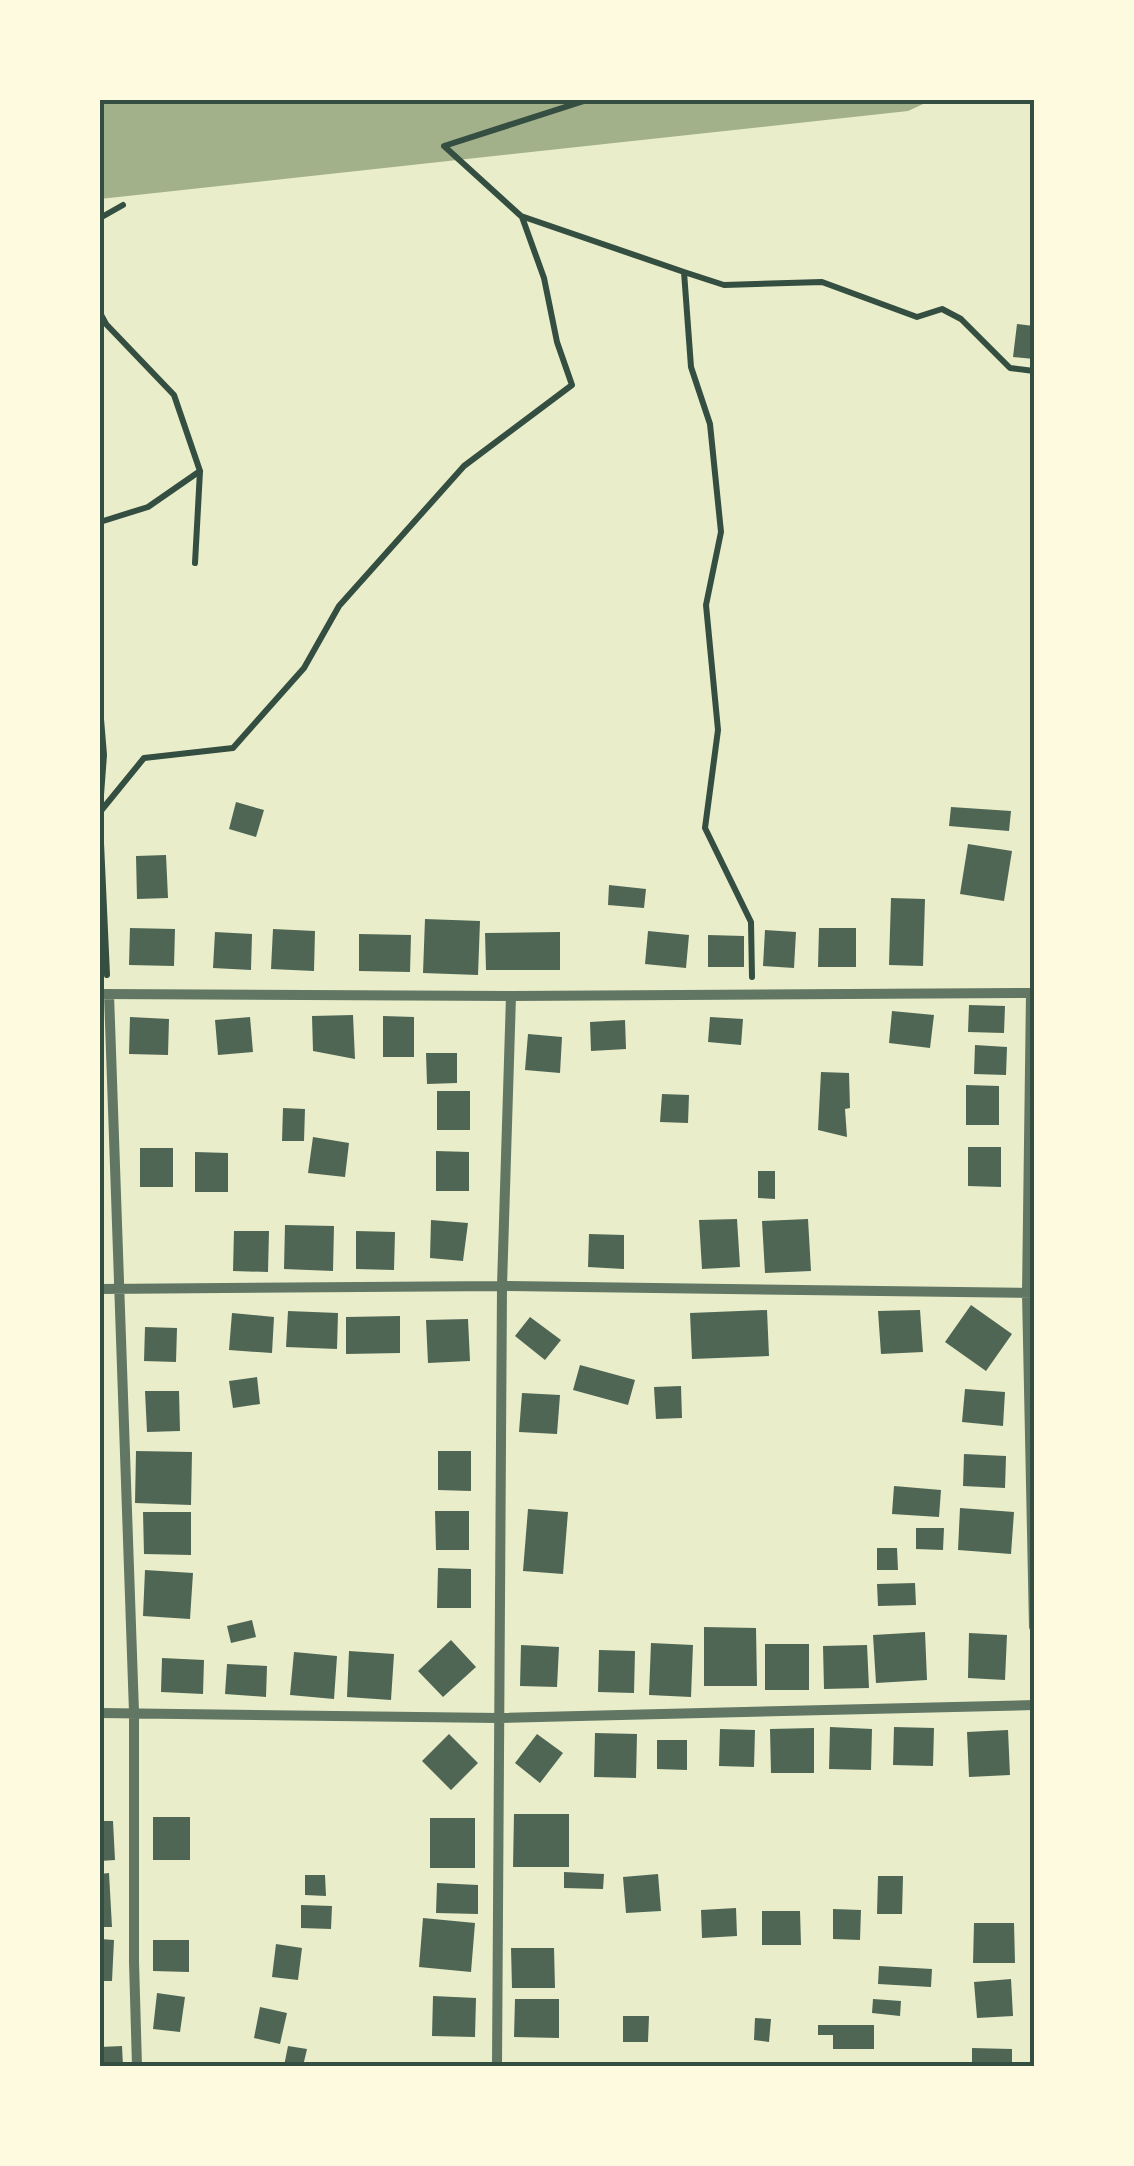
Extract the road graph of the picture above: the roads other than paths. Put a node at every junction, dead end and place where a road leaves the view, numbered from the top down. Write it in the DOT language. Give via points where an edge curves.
graph roads {
  1 [pos="1032,993"];
  2 [pos="104,994"];
  3 [pos="511,996"];
  4 [pos="502,1286"];
  5 [pos="118,1289"];
  6 [pos="100,1290"];
  7 [pos="1030,1293"];
  8 [pos="1034,1627"];
  9 [pos="1034,1705"];
  10 [pos="134,1712"];
  11 [pos="100,1713"];
  12 [pos="499,1718"];
  13 [pos="137,2066"];
  14 [pos="497,2066"];
  1 -- 3 [label="street"];
  1 -- 7 [label="street"];
  2 -- 3 [label="street"];
  2 -- 5 [label="street"];
  3 -- 4 [label="street"];
  4 -- 5 [label="street"];
  4 -- 7 [label="street"];
  4 -- 12 [label="street"];
  5 -- 6 [label="street"];
  5 -- 10 [label="street"];
  7 -- 8 [label="street"];
  9 -- 12 [label="street"];
  10 -- 11 [label="street"];
  10 -- 12 [label="street"];
  10 -- 13 [label="street"];
  12 -- 14 [label="street"];
}
